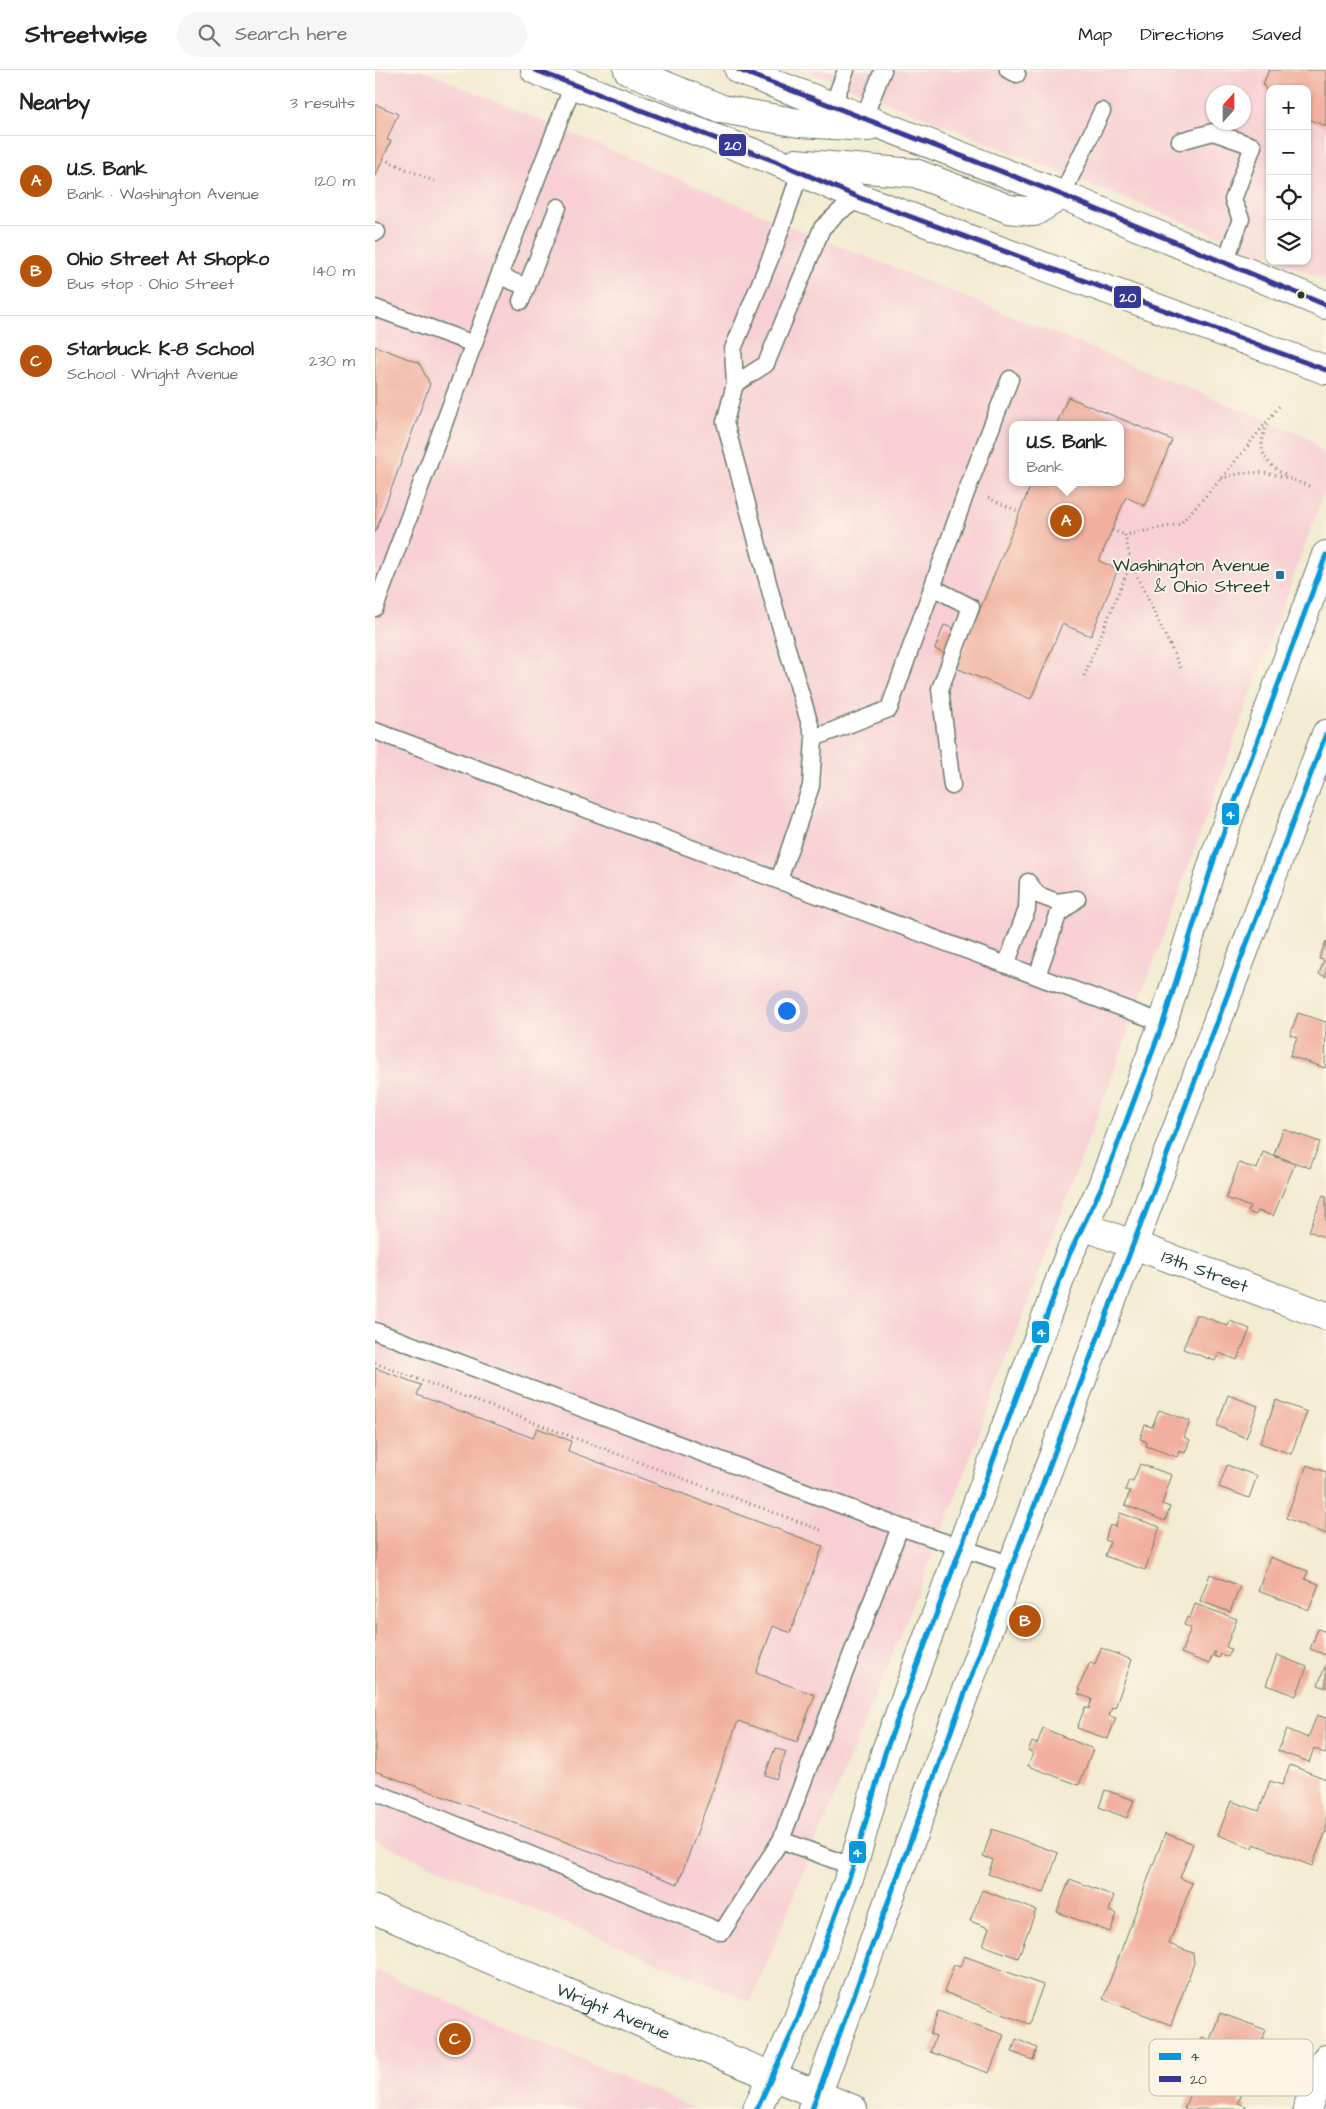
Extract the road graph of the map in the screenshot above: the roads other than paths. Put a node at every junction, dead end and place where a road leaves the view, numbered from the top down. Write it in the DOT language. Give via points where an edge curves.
graph roads {
  1 [pos="535,70"];
  2 [pos="628,70"];
  3 [pos="739,70"];
  4 [pos="846,70"];
  5 [pos="883,70"];
  6 [pos="577,78"];
  7 [pos="833,105"];
  8 [pos="1101,111"];
  9 [pos="864,117"];
  10 [pos="892,128"];
  11 [pos="1180,141"];
  12 [pos="775,161"];
  13 [pos="800,173"];
  14 [pos="1062,195"];
  15 [pos="860,198"];
  16 [pos="558,207"];
  17 [pos="1225,262"];
  18 [pos="499,276"];
  19 [pos="1326,305"];
  20 [pos="375,308"];
  21 [pos="473,344"];
  22 [pos="1326,370"];
  23 [pos="1010,379"];
  24 [pos="735,384"];
  25 [pos="1326,555"];
  26 [pos="932,587"];
  27 [pos="375,608"];
  28 [pos="375,731"];
  29 [pos="1326,734"];
  30 [pos="813,738"];
  31 [pos="952,786"];
  32 [pos="779,880"];
  33 [pos="1006,964"];
  34 [pos="1037,976"];
  35 [pos="1163,1023"];
  36 [pos="1083,1226"];
  37 [pos="1132,1244"];
  38 [pos="1326,1316"];
  39 [pos="375,1331"];
  40 [pos="900,1527"];
  41 [pos="962,1549"];
  42 [pos="1012,1565"];
  43 [pos="375,1792"];
  44 [pos="781,1840"];
  45 [pos="853,1867"];
  46 [pos="377,1916"];
  47 [pos="1326,2059"];
  48 [pos="771,2077"];
  49 [pos="1313,2093"];
  50 [pos="1312,2096"];
  51 [pos="815,2102"];
  52 [pos="757,2109"];
  53 [pos="853,2109"];
  54 [pos="1307,2109"];
  1 -- 6 [label="street"];
  2 -- 10 [label="street" via="722,109 799,123"];
  3 -- 7 [label="street"];
  4 -- 7 [label="lane"];
  5 -- 9 [label="lane"];
  6 -- 12 [label="street"];
  6 -- 18 [label="lane"];
  7 -- 9 [label="street"];
  8 -- 14 [label="lane"];
  9 -- 10 [label="street"];
  10 -- 14 [label="street"];
  11 -- 17 [label="lane" via="1213,132 1253,146 1233,200 1241,219"];
  12 -- 13 [label="street"];
  12 -- 14 [label="street" via="915,173 1009,209 1034,212"];
  13 -- 15 [label="street"];
  13 -- 24 [label="lane" via="733,349"];
  14 -- 17 [label="street"];
  15 -- 22 [label="street"];
  15 -- 24 [label="lane" via="822,228 765,364"];
  16 -- 18 [label="lane" via="524,294"];
  17 -- 19 [label="street"];
  18 -- 21 [label="lane"];
  20 -- 21 [label="lane"];
  21 -- 27 [label="lane"];
  23 -- 26 [label="lane"];
  24 -- 30 [label="lane" via="725,422"];
  25 -- 35 [label="street" via="1216,853"];
  26 -- 30 [label="lane" via="889,709"];
  26 -- 31 [label="lane" via="971,607 940,689"];
  28 -- 32 [label="lane"];
  29 -- 37 [label="street"];
  30 -- 32 [label="lane" via="811,786"];
  32 -- 33 [label="lane"];
  33 -- 34 [label="lane"];
  33 -- 34 [label="lane" via="1027,909 1028,882 1038,895 1057,902 1077,899 1058,915"];
  34 -- 35 [label="lane"];
  35 -- 36 [label="street" via="1102,1186"];
  36 -- 37 [label="street, 13th Street"];
  36 -- 41 [label="street" via="1069,1255"];
  37 -- 38 [label="street, 13th Street"];
  37 -- 42 [label="street"];
  39 -- 40 [label="lane"];
  40 -- 41 [label="lane"];
  40 -- 44 [label="lane"];
  41 -- 42 [label="lane"];
  41 -- 45 [label="street" via="885,1753"];
  42 -- 51 [label="street"];
  43 -- 44 [label="lane" via="722,1932"];
  44 -- 45 [label="lane"];
  45 -- 48 [label="street" via="796,2024"];
  46 -- 48 [label="street, Wright Avenue"];
  47 -- 49 [label="street"];
  48 -- 51 [label="street, Wright Avenue"];
  48 -- 52 [label="street"];
  50 -- 54 [label="street"];
  51 -- 53 [label="street, Wright Avenue"];
}
